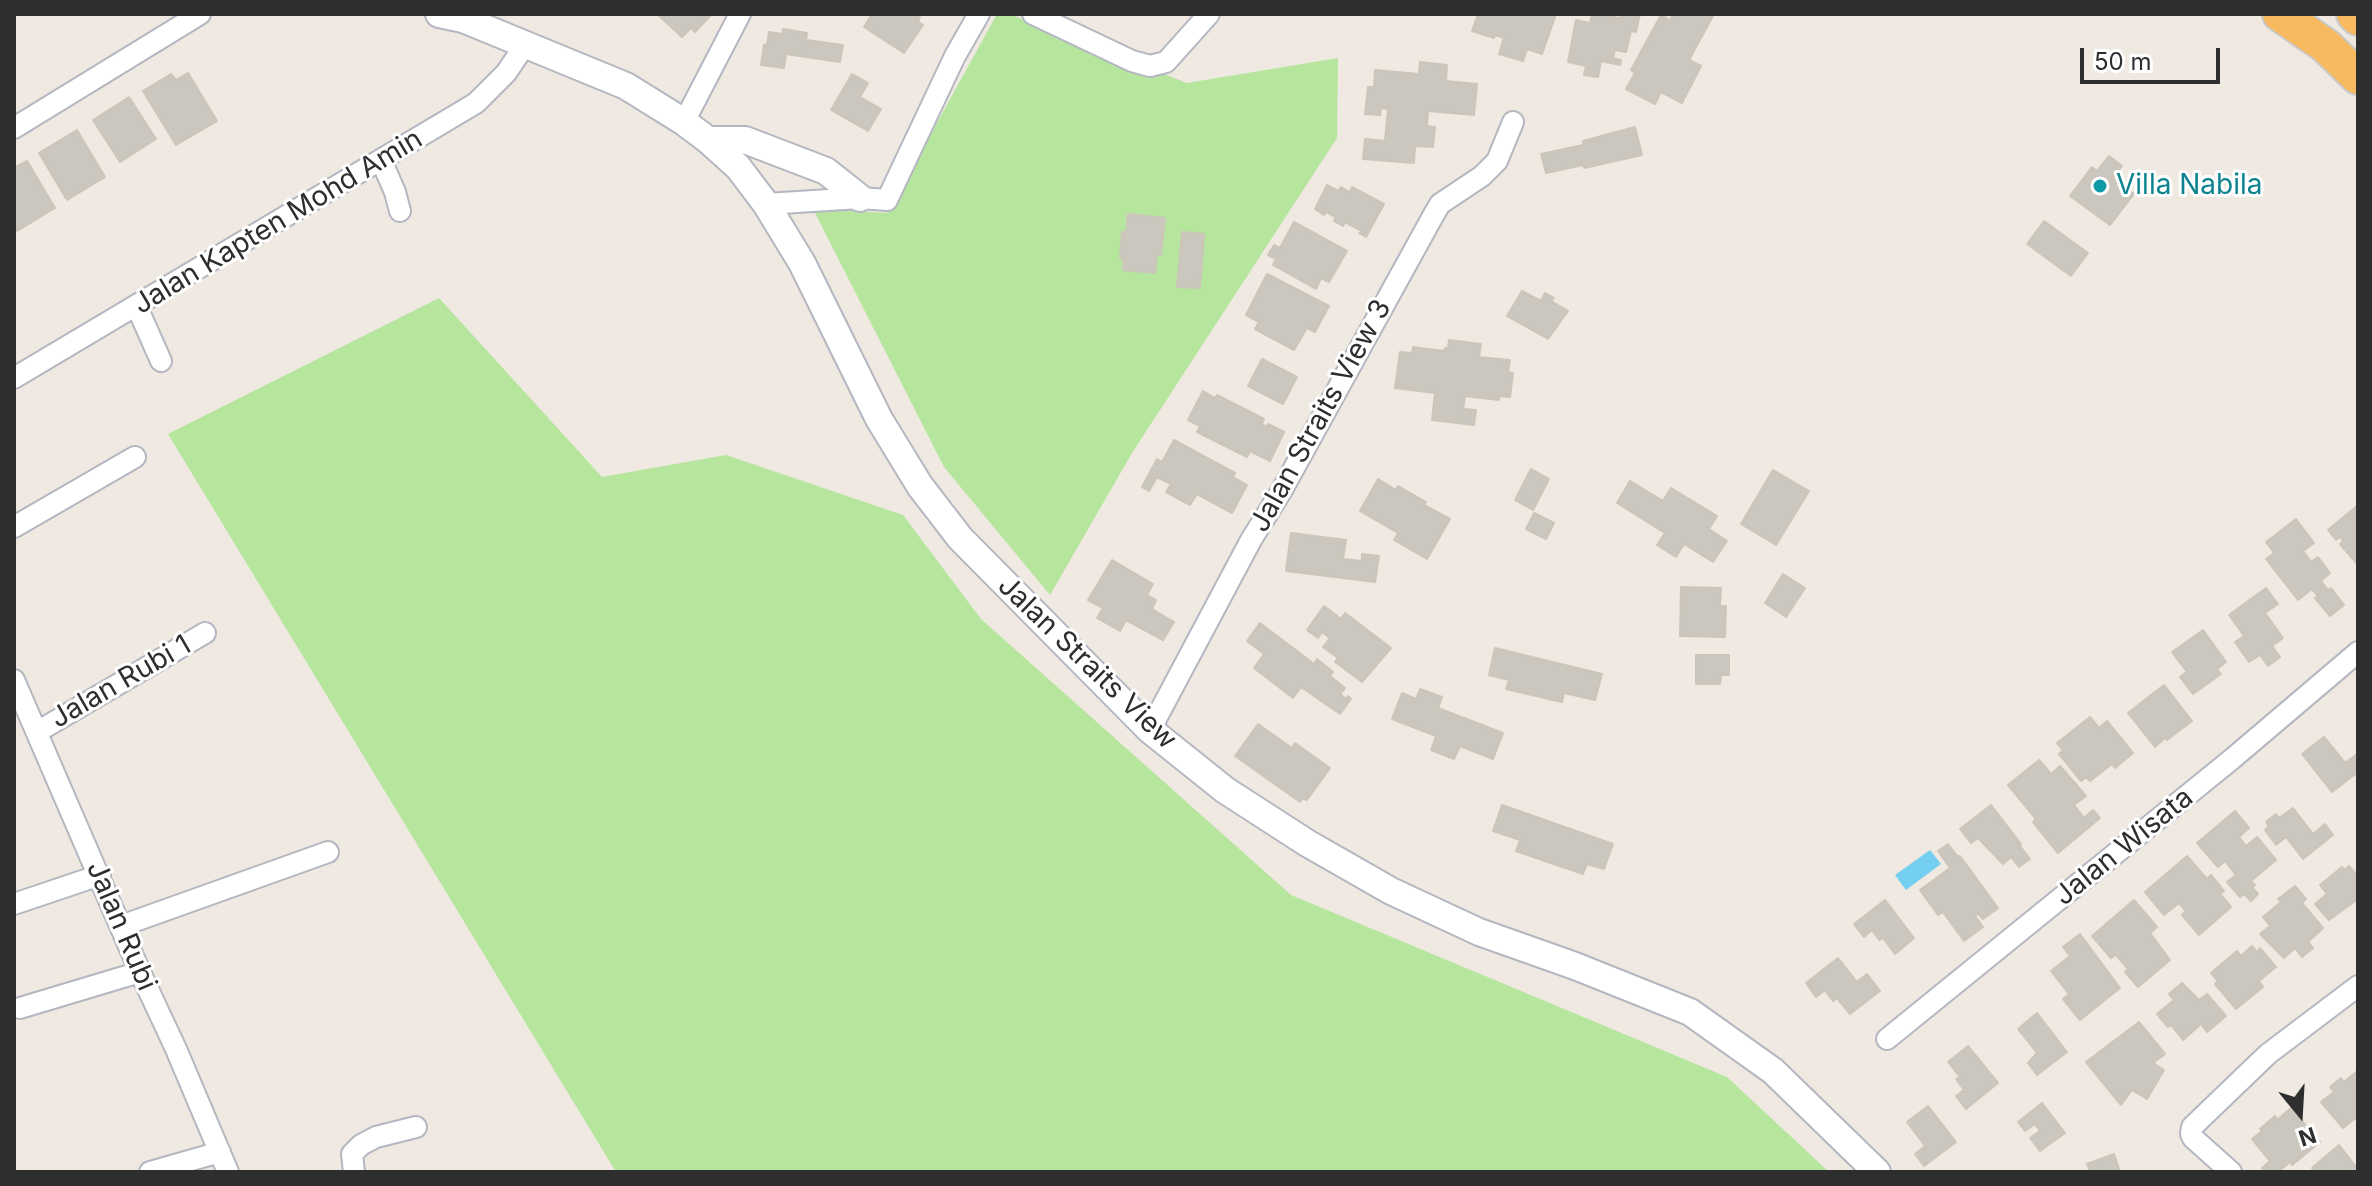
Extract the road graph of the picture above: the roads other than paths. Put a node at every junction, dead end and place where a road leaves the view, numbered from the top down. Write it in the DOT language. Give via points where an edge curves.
graph roads {
  1 [pos="200,14"];
  2 [pos="740,14"];
  3 [pos="979,14"];
  4 [pos="1033,14"];
  5 [pos="1209,14"];
  6 [pos="2280,14"];
  7 [pos="2354,14"];
  8 [pos="456,16"];
  9 [pos="2358,18"];
  10 [pos="525,45"];
  11 [pos="2358,77"];
  12 [pos="684,122"];
  13 [pos="1513,122"];
  14 [pos="14,128"];
  15 [pos="708,140"];
  16 [pos="381,160"];
  17 [pos="860,198"];
  18 [pos="766,204"];
  19 [pos="400,211"];
  20 [pos="137,307"];
  21 [pos="161,361"];
  22 [pos="14,378"];
  23 [pos="135,457"];
  24 [pos="14,527"];
  25 [pos="205,633"];
  26 [pos="2358,652"];
  27 [pos="14,680"];
  28 [pos="1150,730"];
  29 [pos="37,732"];
  30 [pos="328,852"];
  31 [pos="100,875"];
  32 [pos="14,904"];
  33 [pos="121,926"];
  34 [pos="140,972"];
  35 [pos="2358,986"];
  36 [pos="20,1008"];
  37 [pos="1887,1039"];
  38 [pos="416,1127"];
  39 [pos="220,1152"];
  40 [pos="150,1172"];
  41 [pos="228,1172"];
  42 [pos="354,1172"];
  43 [pos="1877,1172"];
  44 [pos="2231,1172"];
  1 -- 14 [label="street"];
  2 -- 12 [label="street"];
  3 -- 17 [label="street" via="887,200"];
  4 -- 5 [label="street" via="1150,66 1166,62"];
  6 -- 11 [label="highway" via="2326,46"];
  7 -- 9 [label="highway"];
  8 -- 10 [label="street, Jalan Straits View"];
  10 -- 12 [label="street, Jalan Straits View" via="626,86"];
  10 -- 16 [label="street, Jalan Kapten Mohd Amin" via="476,103"];
  12 -- 15 [label="street, Jalan Straits View"];
  13 -- 28 [label="street, Jalan Straits View 3" via="1497,161 1440,204"];
  15 -- 17 [label="street" via="745,140 826,171"];
  15 -- 18 [label="street, Jalan Straits View" via="738,167"];
  16 -- 19 [label="street"];
  16 -- 20 [label="street, Jalan Kapten Mohd Amin"];
  17 -- 18 [label="street"];
  18 -- 28 [label="street, Jalan Straits View" via="920,486 960,538"];
  20 -- 21 [label="street"];
  20 -- 22 [label="street, Jalan Kapten Mohd Amin"];
  23 -- 24 [label="street"];
  25 -- 29 [label="street, Jalan Rubi 1"];
  26 -- 37 [label="street, Jalan Wisata"];
  27 -- 29 [label="street, Jalan Rubi"];
  28 -- 43 [label="street, Jalan Straits View" via="1236,797 1391,891 1479,932 1690,1012 1773,1071"];
  29 -- 31 [label="street, Jalan Rubi"];
  30 -- 33 [label="street"];
  31 -- 32 [label="street"];
  31 -- 33 [label="street, Jalan Rubi"];
  33 -- 34 [label="street, Jalan Rubi"];
  34 -- 36 [label="street"];
  34 -- 39 [label="street, Jalan Rubi"];
  35 -- 44 [label="street" via="2268,1054 2192,1127 2193,1138"];
  38 -- 42 [label="street" via="361,1145 352,1154"];
  39 -- 40 [label="street"];
  39 -- 41 [label="street, Jalan Rubi"];
}
